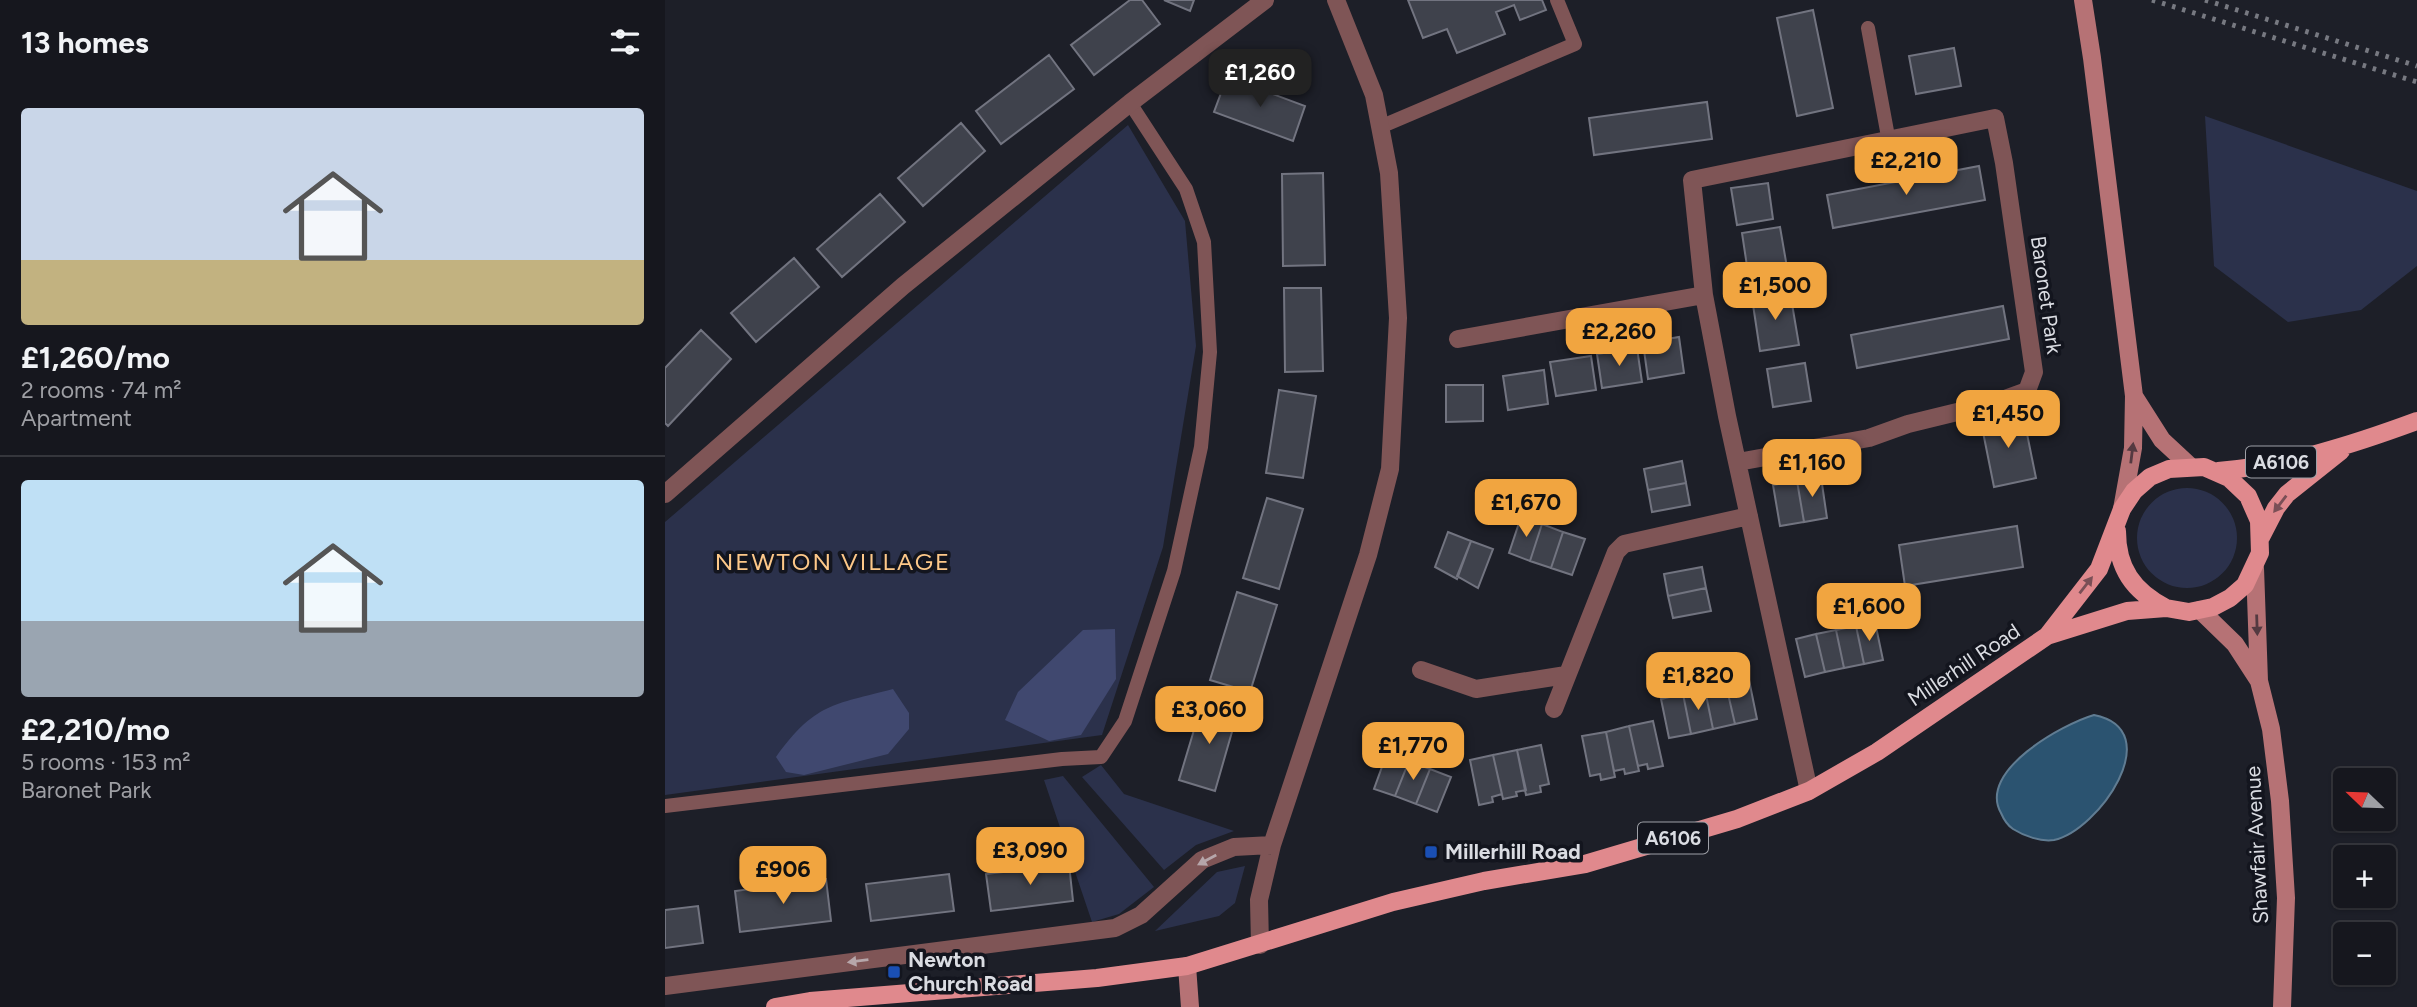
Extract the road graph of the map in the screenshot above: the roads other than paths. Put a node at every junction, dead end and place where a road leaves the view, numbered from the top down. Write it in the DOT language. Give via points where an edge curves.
graph roads {
  1 [pos="1265,0"];
  2 [pos="1336,0"];
  3 [pos="1557,0"];
  4 [pos="2083,0"];
  5 [pos="1868,28"];
  6 [pos="1130,103"];
  7 [pos="1380,127"];
  8 [pos="1889,142"];
  9 [pos="1704,295"];
  10 [pos="1458,339"];
  11 [pos="2134,396"];
  12 [pos="2417,421"];
  13 [pos="2345,447"];
  14 [pos="1738,462"];
  15 [pos="2190,466"];
  16 [pos="2217,471"];
  17 [pos="665,494"];
  18 [pos="2122,509"];
  19 [pos="1749,516"];
  20 [pos="2117,528"];
  21 [pos="2261,537"];
  22 [pos="2255,568"];
  23 [pos="2166,608"];
  24 [pos="2200,610"];
  25 [pos="2047,636"];
  26 [pos="1421,670"];
  27 [pos="1566,676"];
  28 [pos="2259,681"];
  29 [pos="1554,709"];
  30 [pos="1809,791"];
  31 [pos="665,806"];
  32 [pos="1272,845"];
  33 [pos="1260,945"];
  34 [pos="1187,966"];
  35 [pos="665,986"];
  36 [pos="775,1007"];
  37 [pos="1189,1007"];
  38 [pos="2282,1007"];
  1 -- 6 [label="street"];
  2 -- 7 [label="street" via="1374,95"];
  3 -- 7 [label="lane" via="1576,44"];
  4 -- 11 [label="main road"];
  5 -- 8 [label="lane"];
  6 -- 17 [label="street" via="904,286"];
  6 -- 31 [label="lane" via="1186,189 1204,242 1210,352 1201,447 1174,571 1125,721 1101,757"];
  7 -- 32 [label="street" via="1389,173 1398,318 1390,469 1368,555"];
  8 -- 9 [label="street" via="1692,180"];
  8 -- 14 [label="street, Baronet Park" via="1995,118 2034,372 2027,391 1869,438"];
  9 -- 10 [label="street"];
  9 -- 14 [label="street"];
  11 -- 15 [label="main road" via="2162,440"];
  18 -- 11 [label="main road, one-way" via="2133,448"];
  12 -- 13 [label="main road, A6106"];
  13 -- 16 [label="main road, A6106" via="2251,469"];
  13 -- 21 [label="main road, A6106, one-way" via="2287,494"];
  14 -- 19 [label="street"];
  15 -- 16 [label="main road, Millerhill Road / A6106"];
  15 -- 18 [label="main road, Millerhill Road / A6106" via="2169,468 2150,477"];
  16 -- 21 [label="main road, Millerhill Road / A6106" via="2248,496"];
  18 -- 20 [label="main road, Millerhill Road / A6106"];
  19 -- 27 [label="street" via="1624,544 1616,552"];
  19 -- 30 [label="street"];
  20 -- 23 [label="main road, Millerhill Road / A6106" via="2117,548 2127,576 2147,598"];
  25 -- 20 [label="main road, Millerhill Road / A6106, one-way" via="2099,569"];
  21 -- 22 [label="main road, Millerhill Road / A6106"];
  22 -- 24 [label="main road, Millerhill Road / A6106" via="2230,598"];
  22 -- 28 [label="main road, Shawfair Avenue, one-way"];
  23 -- 24 [label="main road, Millerhill Road / A6106"];
  23 -- 25 [label="main road, Millerhill Road / A6106" via="2127,611"];
  24 -- 28 [label="main road, Shawfair Avenue" via="2235,644"];
  25 -- 30 [label="main road, Millerhill Road / A6106" via="1877,752"];
  26 -- 27 [label="street" via="1476,688"];
  27 -- 29 [label="street"];
  28 -- 38 [label="main road, Shawfair Avenue" via="2271,729 2280,801 2286,898"];
  30 -- 33 [label="main road, Millerhill Road / A6106" via="1737,819 1585,864 1393,902"];
  32 -- 33 [label="street" via="1259,900"];
  32 -- 35 [label="street, one-way" via="1234,847 1202,860 1141,915 1115,928"];
  33 -- 34 [label="main road, Millerhill Road / A6106"];
  34 -- 36 [label="main road, Millerhill Road / A6106"];
  34 -- 37 [label="main road"];
}
